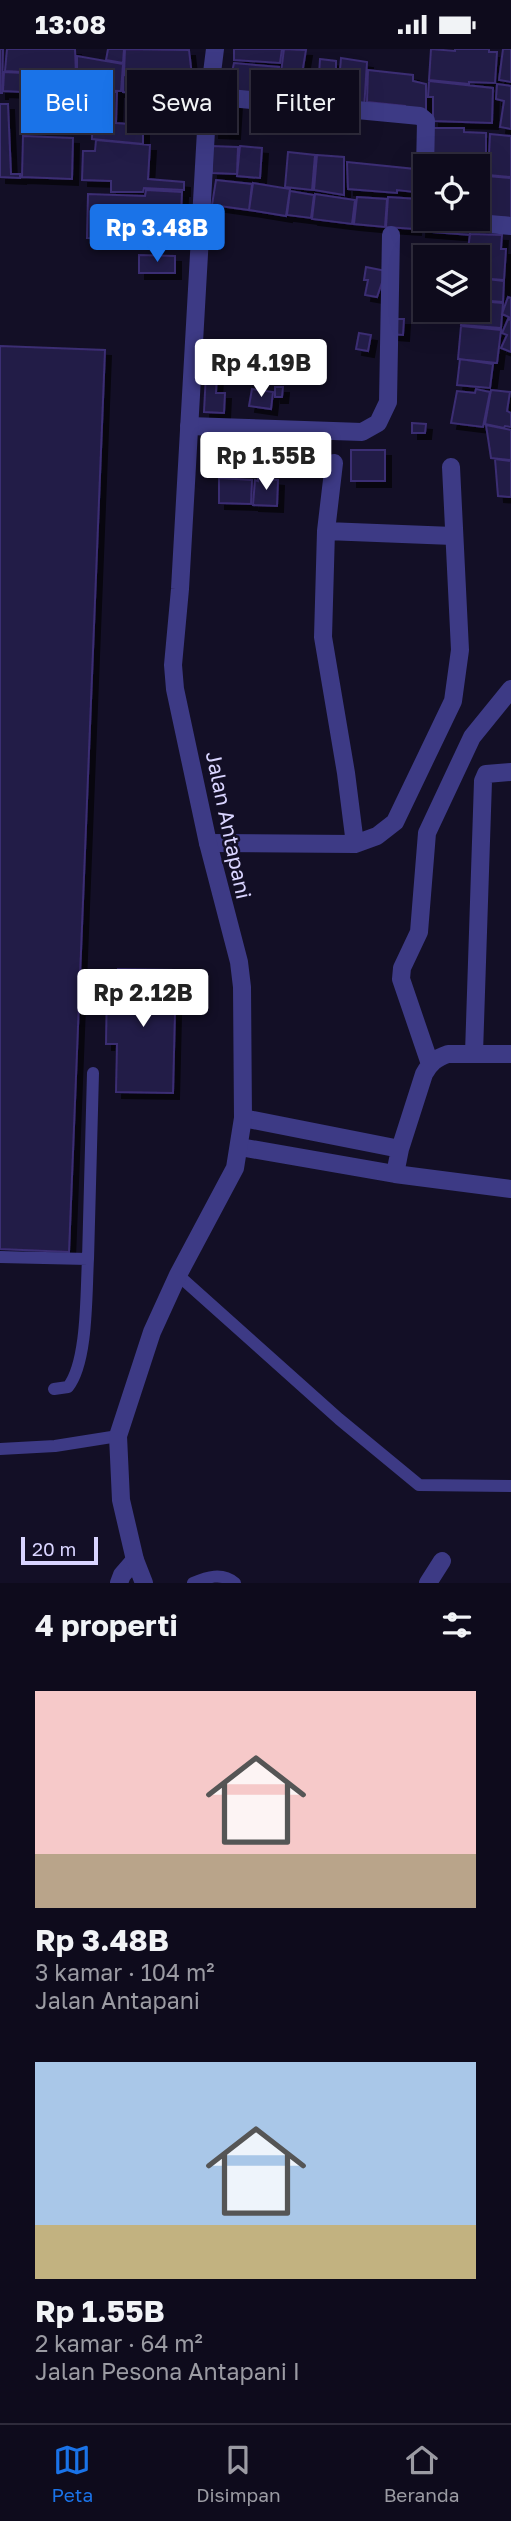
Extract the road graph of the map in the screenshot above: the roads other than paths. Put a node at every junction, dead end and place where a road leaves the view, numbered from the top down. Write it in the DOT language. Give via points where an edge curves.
graph roads {
  1 [pos="215,49"];
  2 [pos="212,70"];
  3 [pos="237,99"];
  4 [pos="207,133"];
  5 [pos="425,154"];
  6 [pos="490,224"];
  7 [pos="511,226"];
  8 [pos="391,235"];
  9 [pos="189,426"];
  10 [pos="334,463"];
  11 [pos="451,467"];
  12 [pos="326,531"];
  13 [pos="453,536"];
  14 [pos="511,689"];
  15 [pos="511,772"];
  16 [pos="208,843"];
  17 [pos="355,844"];
  18 [pos="474,1053"];
  19 [pos="511,1054"];
  20 [pos="430,1064"];
  21 [pos="93,1073"];
  22 [pos="243,1118"];
  23 [pos="240,1147"];
  24 [pos="401,1149"];
  25 [pos="395,1174"];
  26 [pos="511,1189"];
  27 [pos="0,1257"];
  28 [pos="88,1259"];
  29 [pos="178,1275"];
  30 [pos="54,1389"];
  31 [pos="118,1436"];
  32 [pos="0,1449"];
  33 [pos="511,1486"];
  34 [pos="135,1560"];
  35 [pos="442,1561"];
  36 [pos="119,1583"];
  37 [pos="144,1583"];
  38 [pos="193,1583"];
  39 [pos="234,1583"];
  40 [pos="428,1583"];
  1 -- 2 [label="street, Jalan Antapani"];
  3 -- 5 [label="street" via="420,116 426,121"];
  4 -- 9 [label="street, Jalan Antapani"];
  6 -- 7 [label="street"];
  8 -- 9 [label="street" via="388,402 378,423 362,432"];
  9 -- 16 [label="street, Jalan Antapani" via="173,665"];
  10 -- 12 [label="street"];
  11 -- 13 [label="street"];
  12 -- 13 [label="street"];
  12 -- 17 [label="street" via="323,637"];
  13 -- 17 [label="street" via="460,650 453,702 395,822 377,836"];
  14 -- 20 [label="street" via="472,737 427,833 419,932 401,979"];
  15 -- 18 [label="street" via="489,773 483,781"];
  16 -- 17 [label="street"];
  16 -- 22 [label="street, Jalan Antapani" via="240,975"];
  18 -- 19 [label="street"];
  18 -- 20 [label="street" via="448,1054"];
  20 -- 24 [label="street"];
  21 -- 28 [label="lane"];
  22 -- 23 [label="street, Jalan Antapani"];
  22 -- 24 [label="street"];
  23 -- 25 [label="street"];
  23 -- 29 [label="street, Jalan Antapani" via="235,1168"];
  24 -- 25 [label="street"];
  25 -- 26 [label="street"];
  27 -- 28 [label="lane"];
  28 -- 30 [label="lane" via="84,1331 74,1379 68,1387"];
  29 -- 31 [label="street, Jalan Antapani" via="152,1332"];
  29 -- 33 [label="lane" via="419,1485"];
  31 -- 32 [label="lane"];
  31 -- 34 [label="street, Jalan Antapani" via="121,1500"];
  34 -- 36 [label="street"];
  34 -- 37 [label="street, Jalan Antapani"];
  35 -- 40 [label="street"];
  38 -- 39 [label="lane" via="218,1576"];
}
